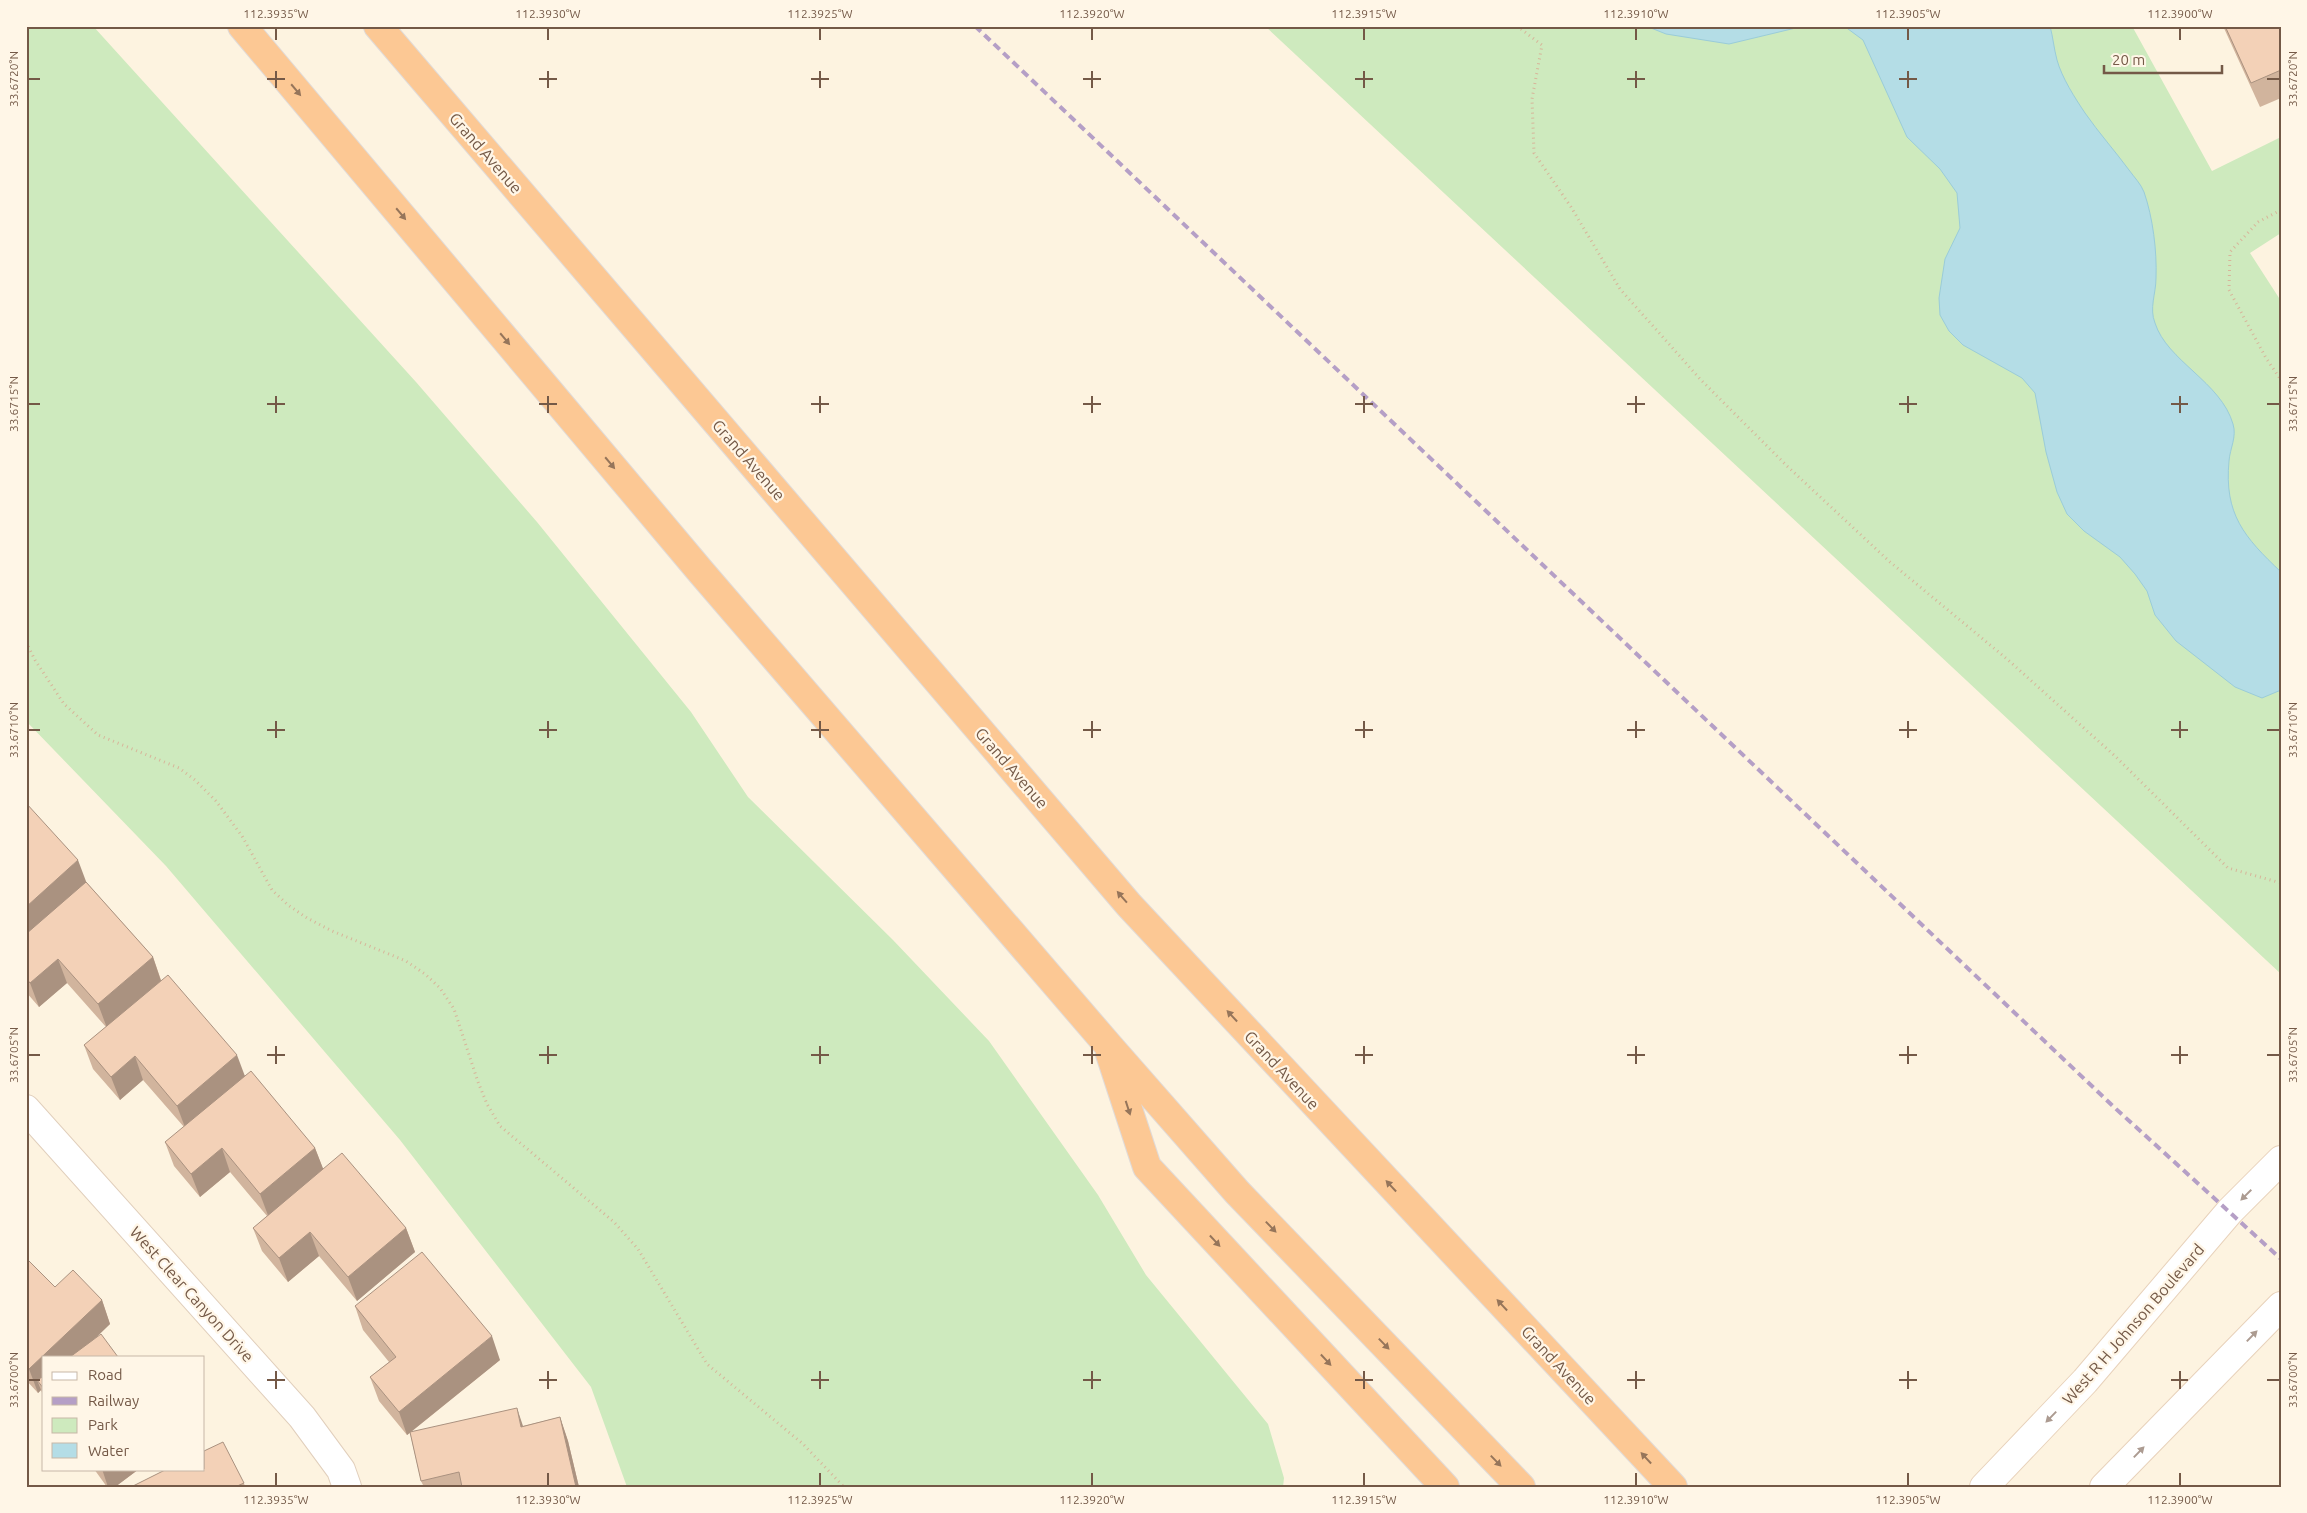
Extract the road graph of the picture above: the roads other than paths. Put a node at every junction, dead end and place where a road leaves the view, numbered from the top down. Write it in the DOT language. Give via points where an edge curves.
graph roads {
  1 [pos="242,26"];
  2 [pos="378,26"];
  3 [pos="1108,1045"];
  4 [pos="26,1109"];
  5 [pos="2281,1160"];
  6 [pos="2281,1306"];
  7 [pos="347,1487"];
  8 [pos="1445,1487"];
  9 [pos="1521,1487"];
  10 [pos="1673,1487"];
  11 [pos="1984,1487"];
  12 [pos="2104,1487"];
  1 -- 3 [label="highway, one-way" via="701,572"];
  10 -- 2 [label="highway, Grand Avenue, one-way" via="1130,905"];
  3 -- 8 [label="highway, one-way" via="1147,1168"];
  3 -- 9 [label="highway, one-way" via="1237,1192"];
  4 -- 7 [label="main road, West Clear Canyon Drive" via="302,1417 341,1470"];
  5 -- 11 [label="main road, West R H Johnson Boulevard, one-way" via="2230,1211 2085,1382"];
  12 -- 6 [label="main road, one-way"];
}
